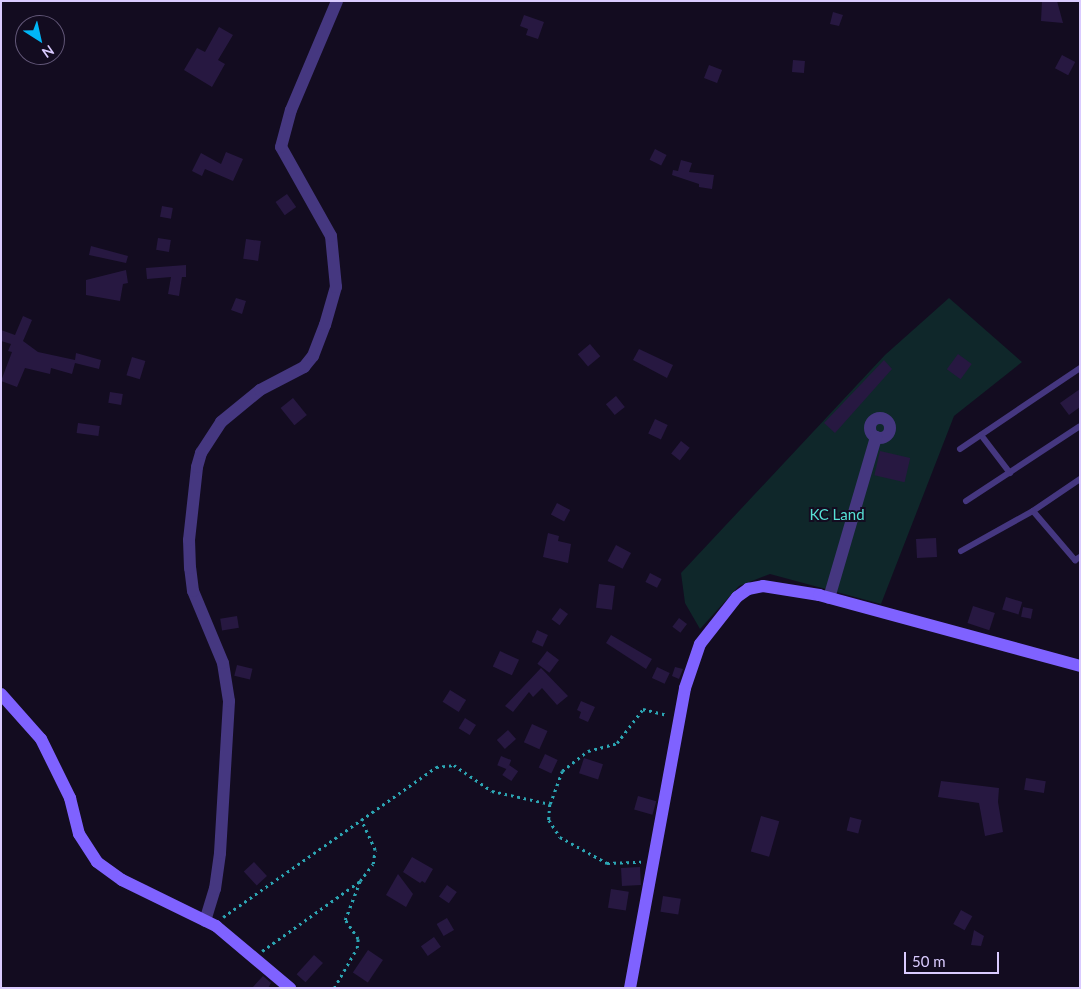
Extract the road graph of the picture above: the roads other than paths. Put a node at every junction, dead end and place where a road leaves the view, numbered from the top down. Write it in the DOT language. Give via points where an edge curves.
graph roads {
  1 [pos="337,1"];
  2 [pos="1080,368"];
  3 [pos="1080,426"];
  4 [pos="981,435"];
  5 [pos="876,437"];
  6 [pos="960,449"];
  7 [pos="1010,472"];
  8 [pos="1080,479"];
  9 [pos="966,501"];
  10 [pos="1033,511"];
  11 [pos="961,550"];
  12 [pos="1080,557"];
  13 [pos="829,598"];
  14 [pos="1080,666"];
  15 [pos="1,694"];
  16 [pos="209,922"];
  17 [pos="290,988"];
  18 [pos="630,988"];
  1 -- 16 [label="street" via="291,110 281,147 331,236 336,287 325,325 313,356 304,367 260,390 221,422 201,453 197,467 189,540 193,591 223,663 229,701 220,853"];
  2 -- 4 [label="lane"];
  3 -- 7 [label="lane"];
  4 -- 6 [label="lane"];
  4 -- 7 [label="lane"];
  5 -- 13 [label="street"];
  7 -- 9 [label="lane"];
  8 -- 10 [label="lane"];
  10 -- 11 [label="lane"];
  10 -- 12 [label="lane" via="1075,560"];
  13 -- 14 [label="street"];
  13 -- 18 [label="street" via="763,586 748,589 736,597 700,644 685,688"];
  15 -- 16 [label="street" via="40,739 70,798 79,834 97,862 122,880"];
  16 -- 17 [label="street" via="255,956"];
}
